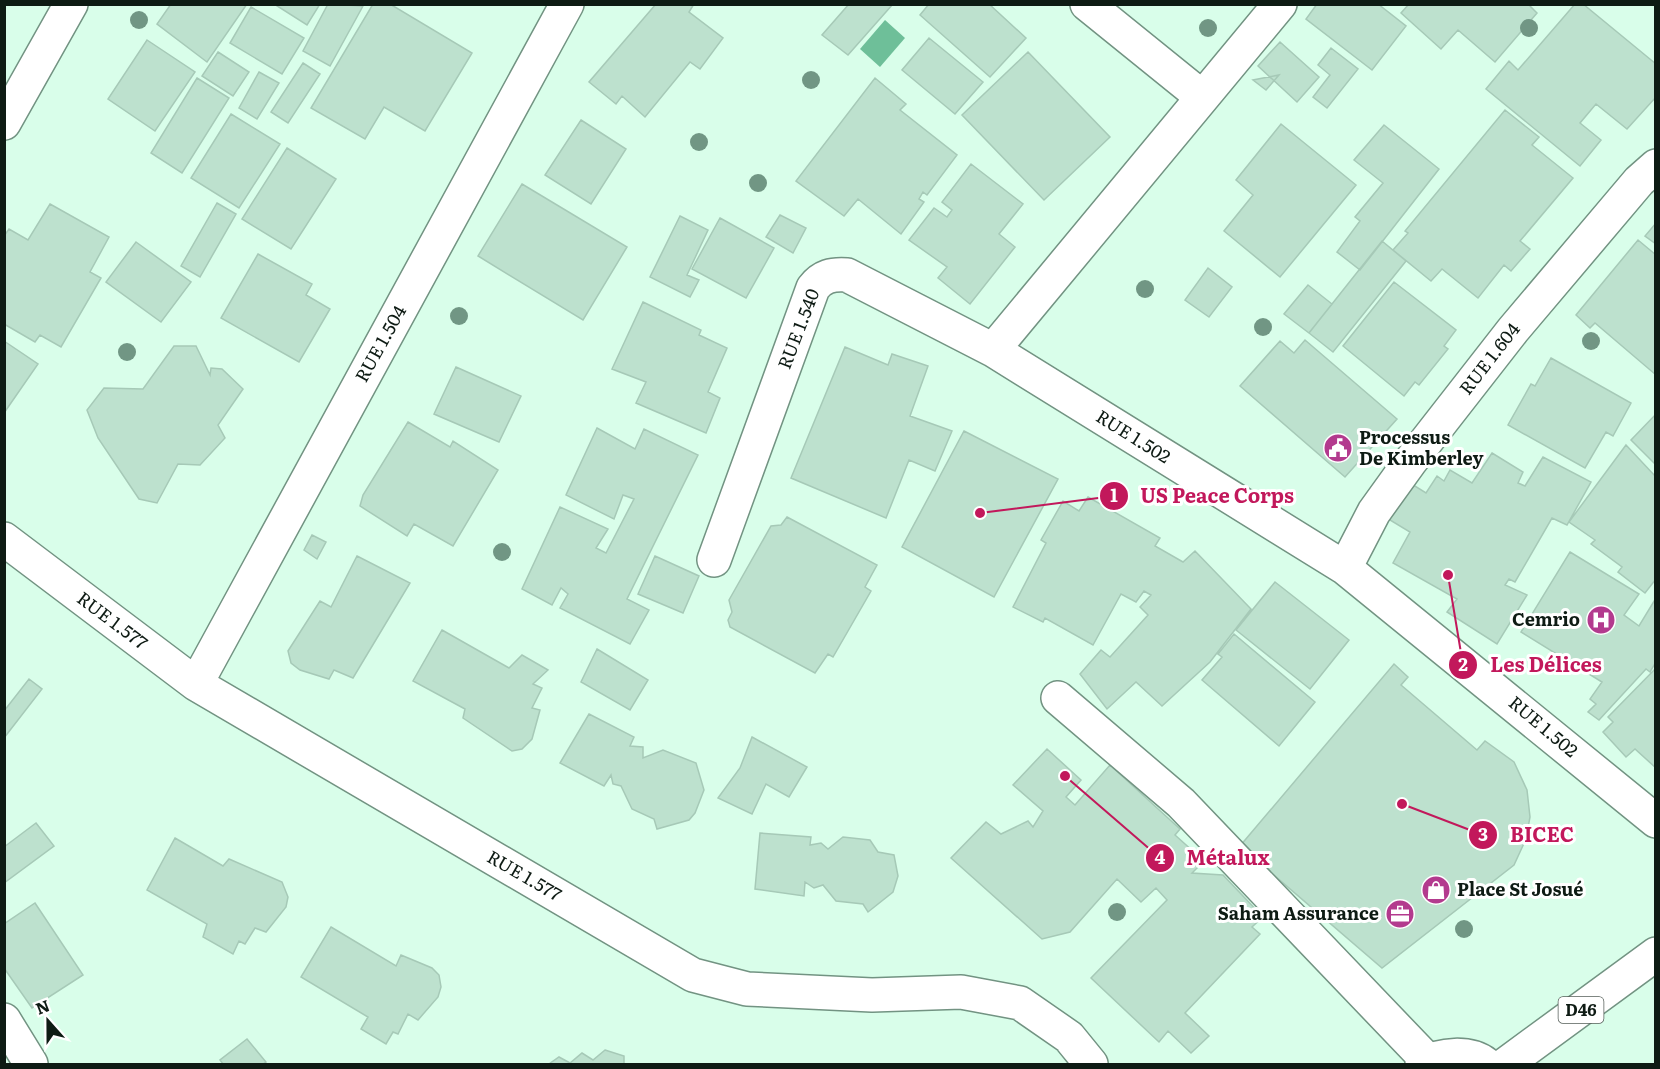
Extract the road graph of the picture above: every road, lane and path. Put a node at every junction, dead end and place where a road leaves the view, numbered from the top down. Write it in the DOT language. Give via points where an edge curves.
graph roads {
  1 [pos="70,4"];
  2 [pos="567,4"];
  3 [pos="1087,4"];
  4 [pos="1280,4"];
  5 [pos="1202,97"];
  6 [pos="4,123"];
  7 [pos="1656,166"];
  8 [pos="993,350"];
  9 [pos="4,539"];
  10 [pos="714,560"];
  11 [pos="1345,568"];
  12 [pos="195,684"];
  13 [pos="1058,698"];
  14 [pos="1656,821"];
  15 [pos="1656,954"];
  16 [pos="4,1020"];
  17 [pos="1425,1063"];
  18 [pos="30,1065"];
  19 [pos="1091,1065"];
  20 [pos="1486,1065"];
  21 [pos="1506,1065"];
  1 -- 6 [label="street"];
  2 -- 12 [label="street, RUE 1.504"];
  3 -- 5 [label="street"];
  4 -- 5 [label="street"];
  5 -- 8 [label="street"];
  7 -- 11 [label="street, RUE 1.604" via="1513,330 1410,462 1374,512"];
  8 -- 10 [label="street, RUE 1.540" via="847,275 832,274 819,280"];
  8 -- 11 [label="street, RUE 1.502"];
  9 -- 12 [label="street, RUE 1.577"];
  11 -- 14 [label="street, RUE 1.502"];
  12 -- 19 [label="street, RUE 1.577" via="693,975 747,989 872,994 961,992 1020,1003 1069,1037"];
  13 -- 17 [label="street" via="1181,803"];
  15 -- 21 [label="street, D46"];
  16 -- 18 [label="street"];
  17 -- 20 [label="street" via="1455,1055 1477,1057"];
}
